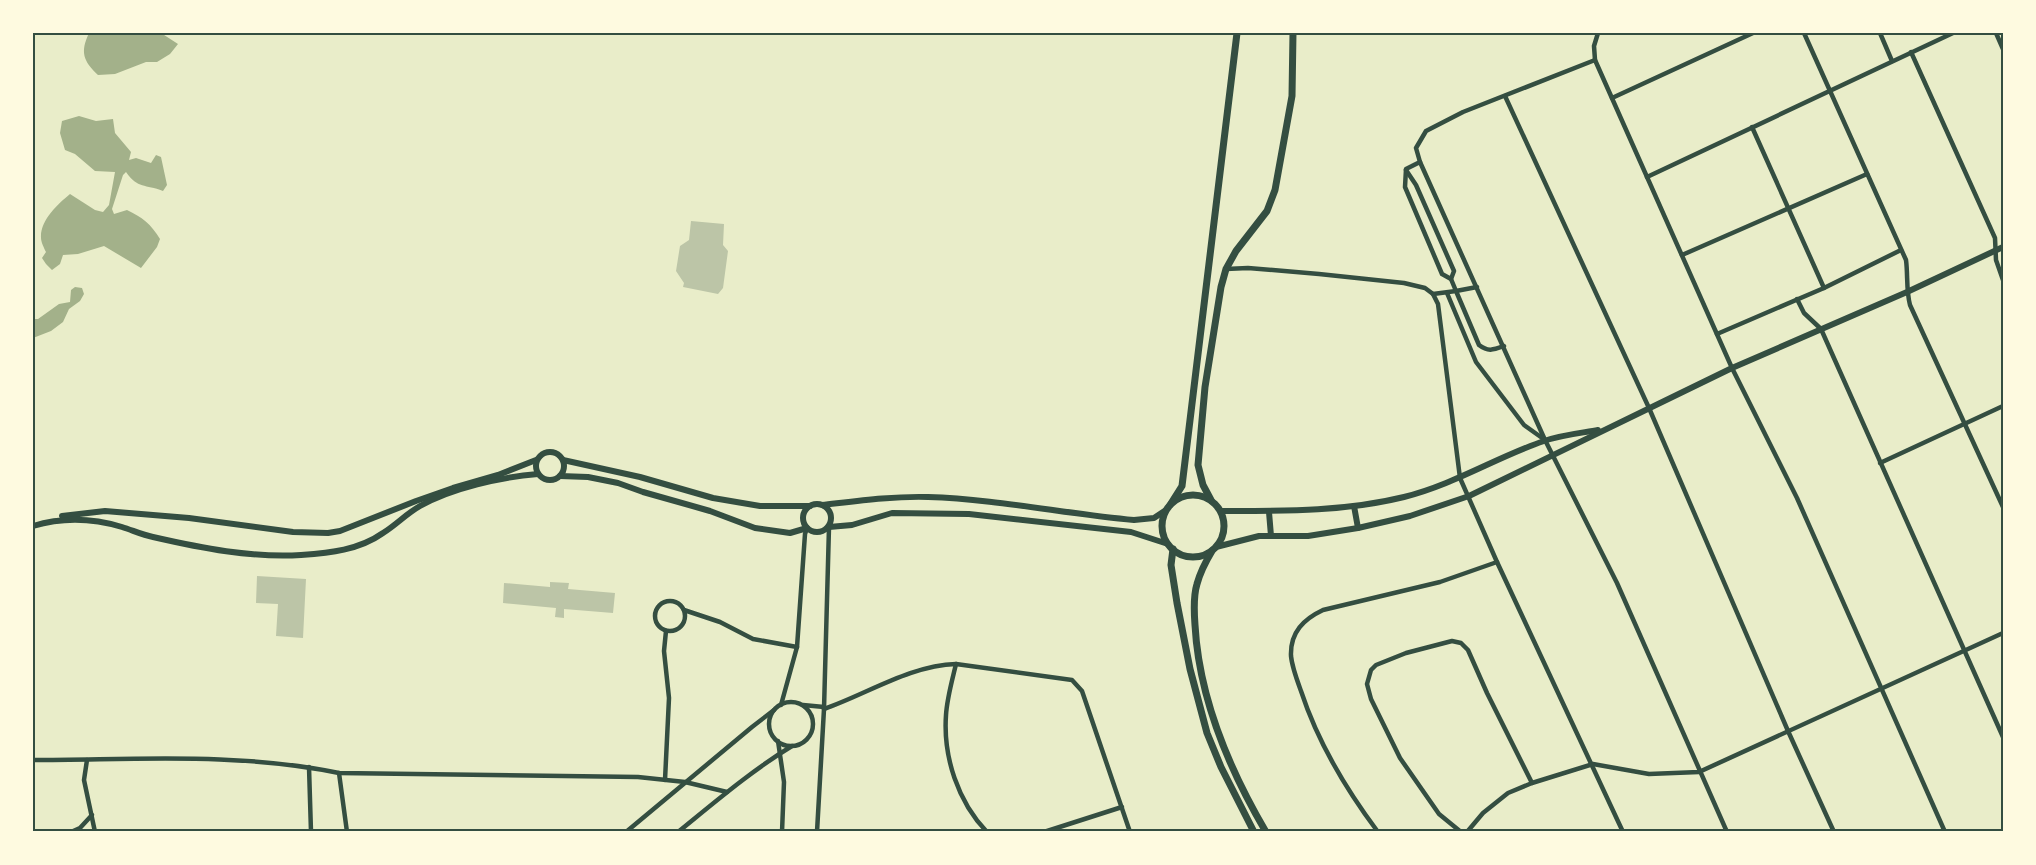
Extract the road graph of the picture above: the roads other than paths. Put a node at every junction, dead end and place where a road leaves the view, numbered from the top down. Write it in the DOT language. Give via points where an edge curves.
graph roads {
  1 [pos="1237,33"];
  2 [pos="1293,33"];
  3 [pos="1598,33"];
  4 [pos="1753,33"];
  5 [pos="1804,33"];
  6 [pos="1880,33"];
  7 [pos="1953,33"];
  8 [pos="1996,33"];
  9 [pos="1944,35"];
  10 [pos="2003,49"];
  11 [pos="1911,52"];
  12 [pos="1595,60"];
  13 [pos="1892,61"];
  14 [pos="1829,91"];
  15 [pos="1505,96"];
  16 [pos="1612,99"];
  17 [pos="1752,127"];
  18 [pos="1420,162"];
  19 [pos="1406,169"];
  20 [pos="1867,174"];
  21 [pos="1647,177"];
  22 [pos="1788,207"];
  23 [pos="2000,248"];
  24 [pos="1901,250"];
  25 [pos="1682,255"];
  26 [pos="1226,269"];
  27 [pos="1451,279"];
  28 [pos="2003,280"];
  29 [pos="1477,286"];
  30 [pos="1824,288"];
  31 [pos="1456,291"];
  32 [pos="1446,292"];
  33 [pos="1907,292"];
  34 [pos="1434,294"];
  35 [pos="1797,299"];
  36 [pos="1821,329"];
  37 [pos="1717,334"];
  38 [pos="1503,346"];
  39 [pos="1732,368"];
  40 [pos="2003,406"];
  41 [pos="1649,408"];
  42 [pos="1964,423"];
  43 [pos="1605,429"];
  44 [pos="1545,440"];
  45 [pos="1553,456"];
  46 [pos="536,460"];
  47 [pos="563,460"];
  48 [pos="1880,463"];
  49 [pos="538,474"];
  50 [pos="560,476"];
  51 [pos="1460,478"];
  52 [pos="1468,496"];
  53 [pos="1211,500"];
  54 [pos="822,505"];
  55 [pos="810,506"];
  56 [pos="1354,506"];
  57 [pos="2003,507"];
  58 [pos="1168,508"];
  59 [pos="1221,511"];
  60 [pos="1269,512"];
  61 [pos="33,524"];
  62 [pos="829,527"];
  63 [pos="807,528"];
  64 [pos="1358,528"];
  65 [pos="1271,536"];
  66 [pos="1170,546"];
  67 [pos="1214,549"];
  68 [pos="1497,562"];
  69 [pos="684,610"];
  70 [pos="666,631"];
  71 [pos="2003,633"];
  72 [pos="797,647"];
  73 [pos="1964,651"];
  74 [pos="956,664"];
  75 [pos="1882,689"];
  76 [pos="780,705"];
  77 [pos="800,705"];
  78 [pos="824,709"];
  79 [pos="774,710"];
  80 [pos="813,729"];
  81 [pos="1788,731"];
  82 [pos="2003,737"];
  83 [pos="778,741"];
  84 [pos="792,746"];
  85 [pos="781,753"];
  86 [pos="33,760"];
  87 [pos="87,760"];
  88 [pos="1593,764"];
  89 [pos="309,767"];
  90 [pos="1699,772"];
  91 [pos="339,773"];
  92 [pos="665,780"];
  93 [pos="685,782"];
  94 [pos="1532,783"];
  95 [pos="727,792"];
  96 [pos="1122,807"];
  97 [pos="92,815"];
  98 [pos="72,832"];
  99 [pos="86,832"];
  100 [pos="95,832"];
  101 [pos="311,832"];
  102 [pos="347,832"];
  103 [pos="626,832"];
  104 [pos="678,832"];
  105 [pos="782,832"];
  106 [pos="817,832"];
  107 [pos="987,832"];
  108 [pos="1044,832"];
  109 [pos="1130,832"];
  110 [pos="1254,832"];
  111 [pos="1266,832"];
  112 [pos="1378,832"];
  113 [pos="1461,832"];
  114 [pos="1467,832"];
  115 [pos="1623,832"];
  116 [pos="1727,832"];
  117 [pos="1834,832"];
  118 [pos="1946,832"];
  1 -- 58 [label="main road" via="1182,486"];
  2 -- 26 [label="main road" via="1293,96 1275,190 1268,211"];
  3 -- 12 [label="street"];
  4 -- 16 [label="street"];
  5 -- 14 [label="street"];
  6 -- 13 [label="street"];
  7 -- 9 [label="street"];
  8 -- 10 [label="street"];
  9 -- 11 [label="street"];
  11 -- 13 [label="street"];
  11 -- 23 [label="street"];
  12 -- 15 [label="street"];
  12 -- 16 [label="street"];
  13 -- 14 [label="street"];
  14 -- 17 [label="street"];
  14 -- 20 [label="street"];
  15 -- 18 [label="street" via="1426,131 1416,148"];
  15 -- 41 [label="street"];
  16 -- 21 [label="street"];
  17 -- 21 [label="street"];
  17 -- 22 [label="street"];
  18 -- 19 [label="street"];
  18 -- 29 [label="street"];
  19 -- 27 [label="street" via="1454,271"];
  19 -- 27 [label="street" via="1405,187 1442,274"];
  20 -- 22 [label="street"];
  20 -- 24 [label="street"];
  21 -- 25 [label="street"];
  22 -- 25 [label="street"];
  22 -- 30 [label="street"];
  23 -- 28 [label="street" via="1996,260"];
  23 -- 33 [label="main road"];
  24 -- 30 [label="street"];
  24 -- 33 [label="street" via="1908,274"];
  25 -- 37 [label="street"];
  26 -- 34 [label="street" via="1404,283"];
  26 -- 53 [label="main road" via="1205,387 1198,465"];
  27 -- 31 [label="street"];
  29 -- 31 [label="street"];
  29 -- 38 [label="street"];
  30 -- 35 [label="street"];
  31 -- 32 [label="street"];
  31 -- 38 [label="street" via="1479,345 1492,351"];
  32 -- 34 [label="street"];
  32 -- 44 [label="street" via="1476,362 1524,425"];
  33 -- 36 [label="main road"];
  33 -- 42 [label="street"];
  34 -- 51 [label="street"];
  35 -- 36 [label="street" via="1804,313"];
  35 -- 37 [label="street"];
  36 -- 39 [label="main road"];
  36 -- 48 [label="street"];
  37 -- 39 [label="street"];
  38 -- 44 [label="street"];
  39 -- 41 [label="main road"];
  39 -- 75 [label="street" via="1797,498"];
  40 -- 42 [label="street"];
  41 -- 43 [label="main road"];
  41 -- 81 [label="street"];
  42 -- 48 [label="street"];
  42 -- 57 [label="street"];
  43 -- 44 [label="main road"];
  43 -- 45 [label="main road"];
  44 -- 45 [label="street"];
  44 -- 51 [label="main road"];
  45 -- 52 [label="main road"];
  45 -- 90 [label="street" via="1617,583"];
  46 -- 47 [label="main road" via="551,451"];
  46 -- 49 [label="main road"];
  46 -- 61 [label="main road" via="328,533 105,511"];
  47 -- 50 [label="main road"];
  47 -- 55 [label="main road" via="712,498 760,506"];
  48 -- 73 [label="street"];
  49 -- 50 [label="main road" via="546,480"];
  49 -- 61 [label="main road" via="499,480 433,500 363,544 332,553 243,554 150,536 90,519"];
  50 -- 63 [label="main road" via="618,483 755,528 790,533"];
  51 -- 52 [label="street"];
  51 -- 56 [label="main road" via="1404,497"];
  52 -- 64 [label="main road" via="1410,516"];
  52 -- 68 [label="street"];
  53 -- 58 [label="main road" via="1185,496"];
  53 -- 59 [label="main road"];
  54 -- 55 [label="main road"];
  54 -- 58 [label="main road" via="929,497 1134,520 1154,518"];
  54 -- 62 [label="main road" via="831,513"];
  55 -- 63 [label="main road" via="803,517"];
  56 -- 60 [label="main road"];
  56 -- 64 [label="main road"];
  58 -- 66 [label="main road" via="1162,527"];
  59 -- 60 [label="main road"];
  59 -- 67 [label="main road" via="1224,530"];
  60 -- 65 [label="main road"];
  62 -- 63 [label="main road" via="817,532"];
  62 -- 66 [label="main road" via="852,525 892,513 969,514 1131,532"];
  62 -- 78 [label="street"];
  63 -- 72 [label="street"];
  64 -- 65 [label="main road" via="1308,536"];
  65 -- 67 [label="main road"];
  66 -- 67 [label="main road" via="1192,557"];
  66 -- 110 [label="main road" via="1190,669 1207,733"];
  67 -- 111 [label="main road" via="1196,585 1194,606 1201,668 1213,718 1230,763"];
  68 -- 88 [label="street"];
  68 -- 112 [label="street" via="1440,582 1323,610 1307,618 1295,635 1291,655 1307,711 1340,779"];
  69 -- 70 [label="street" via="683,624"];
  69 -- 70 [label="street" via="672,601 659,607 656,621"];
  69 -- 72 [label="street" via="753,639"];
  70 -- 92 [label="street" via="669,698"];
  71 -- 73 [label="street"];
  72 -- 76 [label="street"];
  73 -- 75 [label="street"];
  73 -- 82 [label="street"];
  74 -- 78 [label="street" via="927,669"];
  74 -- 96 [label="street" via="1072,680 1082,691"];
  74 -- 107 [label="street" via="946,714 950,760 964,802"];
  75 -- 81 [label="street"];
  75 -- 118 [label="street"];
  76 -- 77 [label="street"];
  76 -- 79 [label="street"];
  77 -- 78 [label="street"];
  77 -- 80 [label="street" via="812,717"];
  78 -- 80 [label="street"];
  78 -- 106 [label="street"];
  79 -- 83 [label="street" via="770,727"];
  79 -- 93 [label="street"];
  80 -- 84 [label="street" via="807,739"];
  81 -- 90 [label="street"];
  81 -- 117 [label="street"];
  83 -- 84 [label="street"];
  83 -- 85 [label="street"];
  84 -- 85 [label="street"];
  85 -- 95 [label="street"];
  85 -- 105 [label="street"];
  86 -- 87 [label="street"];
  87 -- 89 [label="street" via="253,760"];
  87 -- 97 [label="street" via="84,780"];
  88 -- 90 [label="street" via="1649,774"];
  88 -- 94 [label="street"];
  88 -- 115 [label="street"];
  89 -- 91 [label="street"];
  89 -- 101 [label="street"];
  90 -- 116 [label="street"];
  91 -- 92 [label="street"];
  91 -- 102 [label="street"];
  92 -- 93 [label="street"];
  93 -- 95 [label="street"];
  93 -- 103 [label="street"];
  94 -- 113 [label="street" via="1468,650 1461,643 1452,641 1415,650 1376,665 1367,684 1400,758 1439,814"];
  94 -- 114 [label="street" via="1497,800"];
  95 -- 104 [label="street"];
  96 -- 108 [label="street"];
  96 -- 109 [label="street"];
  97 -- 98 [label="street"];
  97 -- 100 [label="street"];
  98 -- 99 [label="street"];
}
